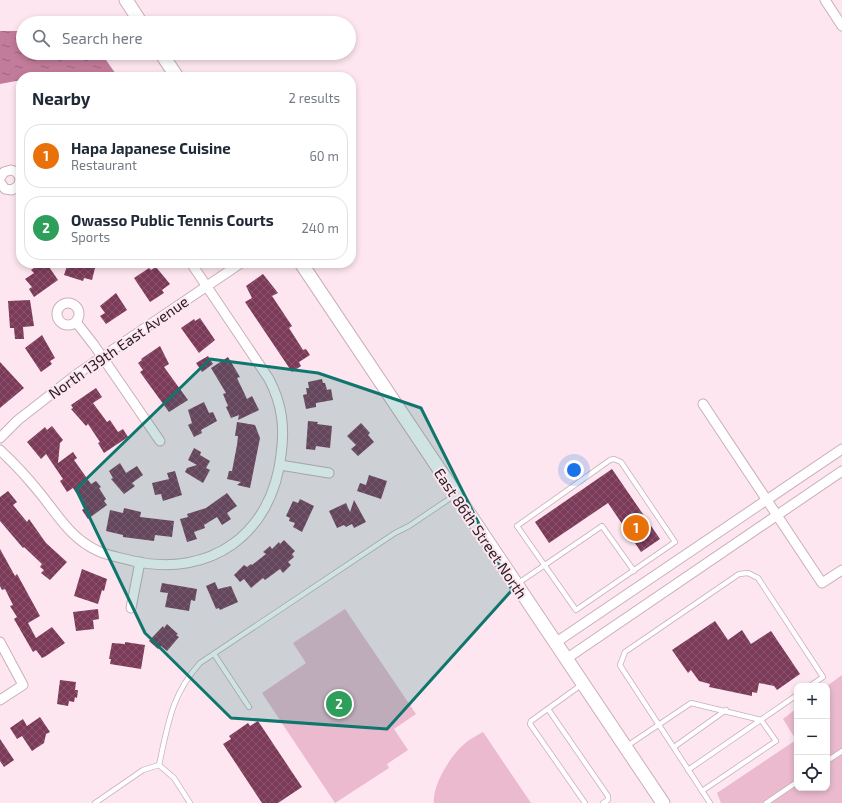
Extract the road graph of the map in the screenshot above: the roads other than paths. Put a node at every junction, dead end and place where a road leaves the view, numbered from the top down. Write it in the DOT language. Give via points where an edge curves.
graph roads {
  1 [pos="824,0"];
  2 [pos="129,2"];
  3 [pos="137,16"];
  4 [pos="842,26"];
  5 [pos="166,60"];
  6 [pos="174,72"];
  7 [pos="16,173"];
  8 [pos="0,178"];
  9 [pos="0,182"];
  10 [pos="16,187"];
  11 [pos="194,268"];
  12 [pos="234,268"];
  13 [pos="304,268"];
  14 [pos="207,286"];
  15 [pos="76,322"];
  16 [pos="102,357"];
  17 [pos="703,404"];
  18 [pos="0,438"];
  19 [pos="160,441"];
  20 [pos="842,449"];
  21 [pos="0,450"];
  22 [pos="280,465"];
  23 [pos="842,472"];
  24 [pos="329,473"];
  25 [pos="455,495"];
  26 [pos="767,499"];
  27 [pos="778,515"];
  28 [pos="140,562"];
  29 [pos="544,565"];
  30 [pos="842,570"];
  31 [pos="634,571"];
  32 [pos="516,585"];
  33 [pos="131,608"];
  34 [pos="0,642"];
  35 [pos="555,643"];
  36 [pos="214,654"];
  37 [pos="566,659"];
  38 [pos="814,683"];
  39 [pos="583,684"];
  40 [pos="794,697"];
  41 [pos="0,700"];
  42 [pos="249,707"];
  43 [pos="548,709"];
  44 [pos="726,710"];
  45 [pos="761,720"];
  46 [pos="658,724"];
  47 [pos="625,747"];
  48 [pos="674,747"];
  49 [pos="842,751"];
  50 [pos="830,759"];
  51 [pos="159,765"];
  52 [pos="688,770"];
  53 [pos="794,784"];
  54 [pos="702,791"];
  55 [pos="94,803"];
  56 [pos="190,803"];
  57 [pos="585,803"];
  58 [pos="603,803"];
  59 [pos="663,803"];
  60 [pos="710,803"];
  61 [pos="766,803"];
  1 -- 4 [label="street"];
  2 -- 3 [label="main road"];
  5 -- 6 [label="main road"];
  7 -- 8 [label="street" via="11,170 4,172"];
  9 -- 10 [label="street" via="3,188 10,190"];
  11 -- 14 [label="street"];
  12 -- 14 [label="street, North 139th East Avenue"];
  13 -- 25 [label="main road, East 86th Street North"];
  14 -- 16 [label="street, North 139th East Avenue"];
  14 -- 22 [label="street" via="276,391 283,423"];
  15 -- 16 [label="street"];
  16 -- 18 [label="street, North 139th East Avenue" via="51,392"];
  16 -- 19 [label="street"];
  17 -- 26 [label="street"];
  20 -- 26 [label="street"];
  21 -- 28 [label="street" via="28,479 75,537 99,552"];
  22 -- 24 [label="street"];
  22 -- 28 [label="street" via="273,492 262,514 248,531 231,545 217,554 191,563 165,566"];
  23 -- 27 [label="street"];
  25 -- 32 [label="main road, East 86th Street North"];
  25 -- 36 [label="lane"];
  26 -- 27 [label="street"];
  26 -- 35 [label="street"];
  27 -- 30 [label="street" via="822,583"];
  27 -- 37 [label="street"];
  28 -- 33 [label="street"];
  29 -- 31 [label="lane" via="602,526"];
  29 -- 31 [label="lane" via="576,610"];
  29 -- 31 [label="lane" via="517,526 614,459 621,462 676,542"];
  29 -- 32 [label="lane"];
  32 -- 35 [label="main road, East 86th Street North"];
  34 -- 41 [label="street" via="23,685"];
  35 -- 37 [label="main road, East 86th Street North"];
  36 -- 42 [label="lane"];
  36 -- 51 [label="lane" via="200,663 179,691 172,706"];
  37 -- 39 [label="main road, East 86th Street North"];
  38 -- 46 [label="lane" via="823,677 758,578 754,574 744,572 625,652 620,665"];
  39 -- 43 [label="lane"];
  39 -- 47 [label="main road, East 86th Street North"];
  40 -- 45 [label="lane"];
  43 -- 57 [label="lane" via="530,724"];
  43 -- 58 [label="lane" via="608,796 608,800"];
  44 -- 45 [label="lane"];
  44 -- 46 [label="lane" via="691,703"];
  44 -- 48 [label="lane"];
  45 -- 52 [label="lane"];
  45 -- 54 [label="lane" via="776,741"];
  46 -- 47 [label="lane"];
  46 -- 48 [label="lane"];
  47 -- 59 [label="main road, East 86th Street North"];
  48 -- 52 [label="lane"];
  49 -- 50 [label="lane"];
  51 -- 55 [label="lane" via="143,770"];
  51 -- 56 [label="lane" via="174,778"];
  52 -- 54 [label="lane"];
  53 -- 61 [label="lane"];
  54 -- 60 [label="lane"];
}
